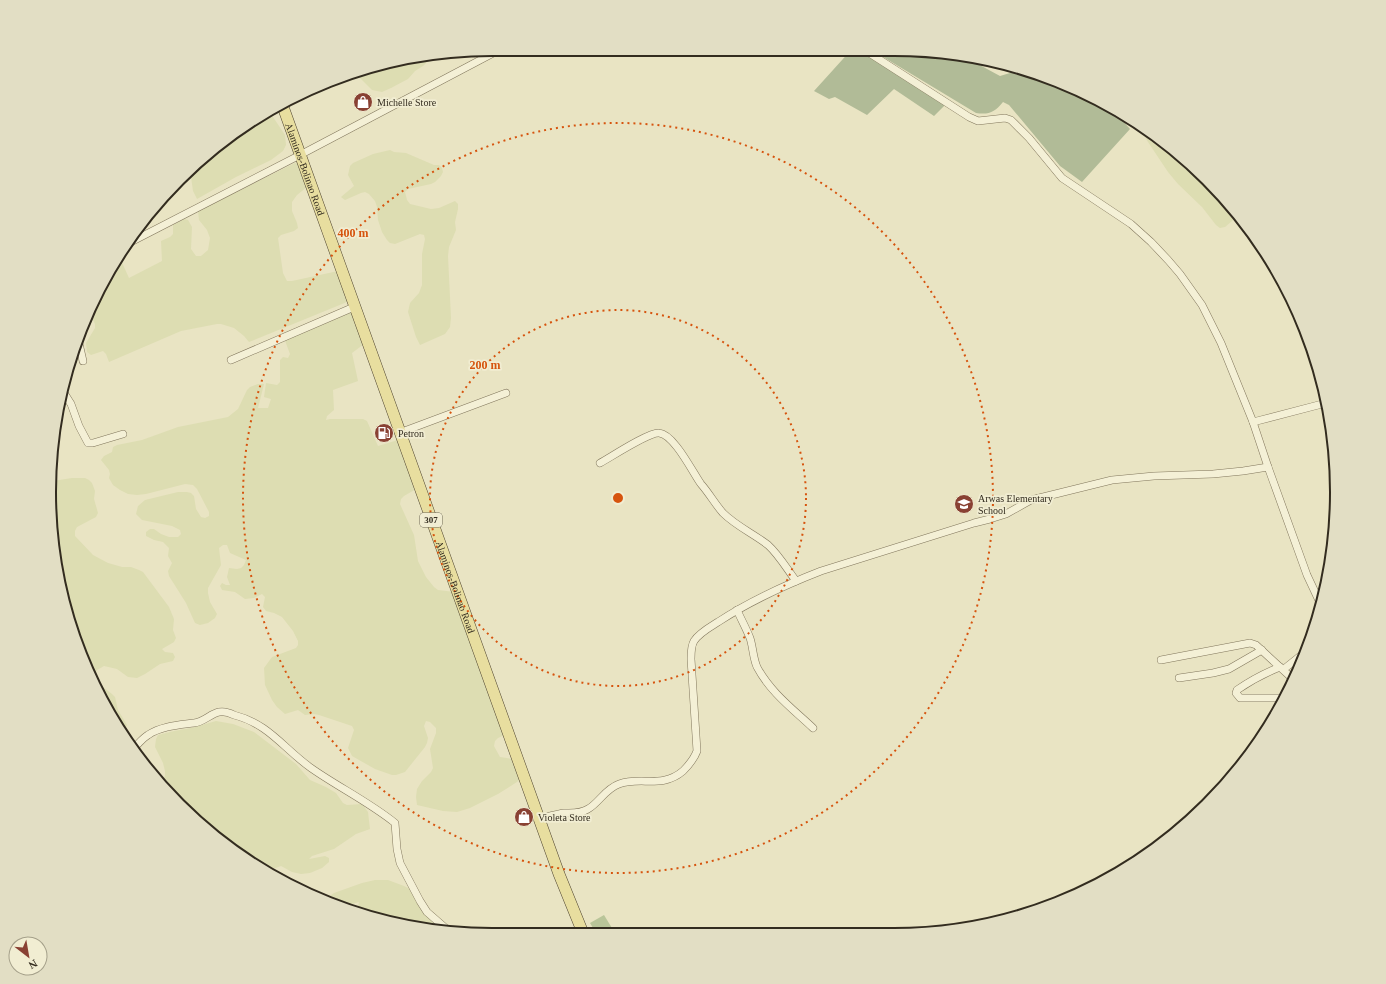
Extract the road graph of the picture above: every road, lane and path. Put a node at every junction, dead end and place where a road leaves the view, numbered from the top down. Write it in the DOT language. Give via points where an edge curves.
graph roads {
  1 [pos="487,56"];
  2 [pos="874,56"];
  3 [pos="284,109"];
  4 [pos="300,155"];
  5 [pos="137,239"];
  6 [pos="354,306"];
  7 [pos="80,349"];
  8 [pos="231,360"];
  9 [pos="83,361"];
  10 [pos="506,393"];
  11 [pos="67,396"];
  12 [pos="1321,404"];
  13 [pos="1253,422"];
  14 [pos="399,433"];
  15 [pos="122,434"];
  16 [pos="600,463"];
  17 [pos="1268,467"];
  18 [pos="796,581"];
  19 [pos="1317,597"];
  20 [pos="737,610"];
  21 [pos="1262,650"];
  22 [pos="1297,658"];
  23 [pos="1161,660"];
  24 [pos="1282,668"];
  25 [pos="1289,675"];
  26 [pos="1178,678"];
  27 [pos="1278,698"];
  28 [pos="813,728"];
  29 [pos="137,745"];
  30 [pos="540,818"];
  31 [pos="442,925"];
  32 [pos="581,928"];
  1 -- 4 [label="street"];
  2 -- 13 [label="street" via="969,116 978,120 1011,120 1062,178 1131,224 1151,242 1202,305 1221,343"];
  3 -- 4 [label="main road, Alaminos-Bolinao Road / 307"];
  4 -- 5 [label="street"];
  4 -- 6 [label="main road, Alaminos-Bolinao Road / 307"];
  6 -- 8 [label="street"];
  6 -- 14 [label="main road, Alaminos-Bolinao Road / 307"];
  7 -- 9 [label="street"];
  10 -- 14 [label="street"];
  11 -- 15 [label="street" via="88,443"];
  12 -- 13 [label="street"];
  13 -- 17 [label="street"];
  14 -- 30 [label="main road, Alaminos-Bolinao Road / 307"];
  16 -- 18 [label="street" via="651,435 665,435 680,450 724,514 777,554"];
  17 -- 18 [label="street" via="1213,474 1112,480 1069,490 1031,500 1006,514"];
  17 -- 19 [label="street"];
  18 -- 20 [label="street"];
  20 -- 28 [label="street" via="750,638 756,666 769,685"];
  20 -- 30 [label="street" via="711,626 694,641 691,651 697,736 694,760 673,778 660,782 621,783 610,789 588,809 578,813"];
  21 -- 23 [label="street" via="1250,643"];
  21 -- 24 [label="street"];
  21 -- 26 [label="street" via="1229,669"];
  22 -- 24 [label="street"];
  24 -- 25 [label="street"];
  24 -- 27 [label="street" via="1269,672 1236,690 1240,698"];
  29 -- 31 [label="street" via="154,732 182,723 198,722 220,712 241,716 258,724 310,767 395,823 400,863 420,901"];
  30 -- 32 [label="main road, Alaminos-Bolinao Road / 307"];
}
